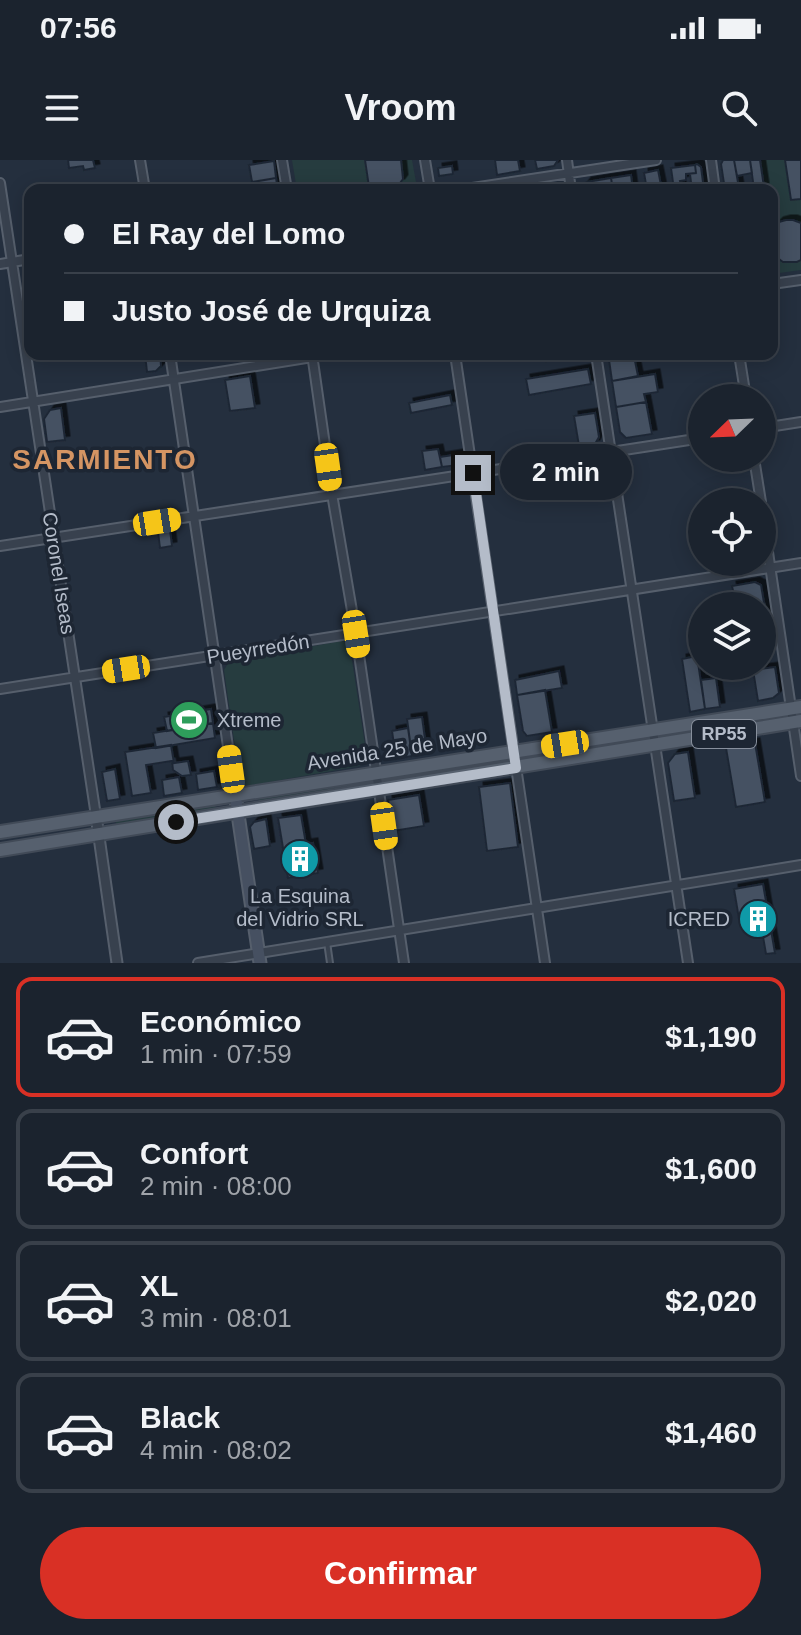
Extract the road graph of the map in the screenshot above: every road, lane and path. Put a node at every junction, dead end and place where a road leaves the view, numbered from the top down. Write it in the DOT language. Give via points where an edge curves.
graph roads {
  1 [pos="140,160"];
  2 [pos="282,160"];
  3 [pos="425,160"];
  4 [pos="567,160"];
  5 [pos="656,160"];
  6 [pos="711,160"];
  7 [pos="569,173"];
  8 [pos="0,183"];
  9 [pos="144,184"];
  10 [pos="286,184"];
  11 [pos="429,184"];
  12 [pos="498,184"];
  13 [pos="570,184"];
  14 [pos="714,184"];
  15 [pos="24,260"];
  16 [pos="12,262"];
  17 [pos="0,264"];
  18 [pos="801,280"];
  19 [pos="778,283"];
  20 [pos="24,346"];
  21 [pos="26,360"];
  22 [pos="171,360"];
  23 [pos="288,360"];
  24 [pos="313,360"];
  25 [pos="456,360"];
  26 [pos="597,360"];
  27 [pos="740,360"];
  28 [pos="174,379"];
  29 [pos="744,384"];
  30 [pos="32,402"];
  31 [pos="0,407"];
  32 [pos="801,422"];
  33 [pos="776,426"];
  34 [pos="688,440"];
  35 [pos="611,452"];
  36 [pos="473,473"];
  37 [pos="332,494"];
  38 [pos="194,516"];
  39 [pos="53,538"];
  40 [pos="0,546"];
  41 [pos="801,563"];
  42 [pos="776,567"];
  43 [pos="722,576"];
  44 [pos="771,576"];
  45 [pos="631,591"];
  46 [pos="493,612"];
  47 [pos="356,634"];
  48 [pos="214,656"];
  49 [pos="75,677"];
  50 [pos="0,689"];
  51 [pos="796,708"];
  52 [pos="797,722"];
  53 [pos="654,730"];
  54 [pos="655,745"];
  55 [pos="514,752"];
  56 [pos="516,768"];
  57 [pos="377,773"];
  58 [pos="801,776"];
  59 [pos="379,789"];
  60 [pos="235,794"];
  61 [pos="237,813"];
  62 [pos="96,816"];
  63 [pos="0,832"];
  64 [pos="99,835"];
  65 [pos="0,850"];
  66 [pos="801,865"];
  67 [pos="676,885"];
  68 [pos="536,907"];
  69 [pos="399,930"];
  70 [pos="327,942"];
  71 [pos="259,958"];
  72 [pos="117,963"];
  73 [pos="198,963"];
  74 [pos="330,963"];
  75 [pos="404,963"];
  76 [pos="545,963"];
  77 [pos="688,963"];
  1 -- 9 [label="street"];
  2 -- 10 [label="street"];
  3 -- 11 [label="street"];
  4 -- 7 [label="street"];
  5 -- 7 [label="street"];
  6 -- 14 [label="street"];
  7 -- 12 [label="street"];
  7 -- 13 [label="street"];
  8 -- 16 [label="street, Coronel Iseas"];
  15 -- 16 [label="street"];
  16 -- 17 [label="street"];
  16 -- 20 [label="street, Coronel Iseas"];
  18 -- 19 [label="street"];
  21 -- 30 [label="street, Coronel Iseas"];
  22 -- 28 [label="street"];
  23 -- 28 [label="street"];
  24 -- 37 [label="street"];
  25 -- 36 [label="street"];
  26 -- 35 [label="street"];
  27 -- 29 [label="street"];
  28 -- 30 [label="street"];
  28 -- 38 [label="street"];
  30 -- 31 [label="street"];
  30 -- 39 [label="street, Coronel Iseas"];
  32 -- 33 [label="street"];
  34 -- 35 [label="street"];
  35 -- 36 [label="street"];
  35 -- 45 [label="street"];
  36 -- 37 [label="street"];
  36 -- 46 [label="street"];
  37 -- 38 [label="street"];
  37 -- 47 [label="street"];
  38 -- 39 [label="street"];
  38 -- 48 [label="street"];
  39 -- 40 [label="street"];
  39 -- 49 [label="street, Coronel Iseas"];
  41 -- 42 [label="street, Pueyrredón"];
  43 -- 45 [label="street, Pueyrredón"];
  44 -- 51 [label="street"];
  45 -- 46 [label="street, Pueyrredón"];
  45 -- 53 [label="street"];
  46 -- 47 [label="street, Pueyrredón"];
  46 -- 55 [label="street"];
  47 -- 48 [label="street, Pueyrredón"];
  47 -- 57 [label="street"];
  48 -- 49 [label="street, Pueyrredón"];
  48 -- 60 [label="street"];
  49 -- 50 [label="street, Pueyrredón"];
  49 -- 62 [label="street, Coronel Iseas"];
  51 -- 52 [label="street"];
  51 -- 53 [label="main road, Avenida 25 de Mayo / RP55"];
  52 -- 54 [label="main road, Avenida 25 de Mayo / RP55"];
  52 -- 58 [label="street"];
  53 -- 54 [label="street"];
  53 -- 55 [label="main road, Avenida 25 de Mayo / RP55"];
  54 -- 56 [label="main road, Avenida 25 de Mayo / RP55"];
  54 -- 67 [label="street"];
  55 -- 56 [label="street"];
  55 -- 57 [label="main road, Avenida 25 de Mayo / RP55"];
  56 -- 59 [label="main road, Avenida 25 de Mayo / RP55"];
  56 -- 68 [label="street"];
  57 -- 59 [label="street"];
  57 -- 60 [label="main road, Avenida 25 de Mayo / RP55"];
  59 -- 61 [label="main road, Avenida 25 de Mayo / RP55"];
  59 -- 69 [label="street"];
  60 -- 61 [label="main road"];
  60 -- 62 [label="main road, Avenida 25 de Mayo / RP55"];
  61 -- 64 [label="main road, Avenida 25 de Mayo / RP55"];
  61 -- 71 [label="main road"];
  62 -- 63 [label="main road, Avenida 25 de Mayo / RP55"];
  62 -- 64 [label="street, Coronel Iseas"];
  64 -- 65 [label="main road, Avenida 25 de Mayo / RP55"];
  64 -- 72 [label="street, Coronel Iseas"];
  66 -- 67 [label="street"];
  67 -- 68 [label="street"];
  67 -- 77 [label="street"];
  68 -- 69 [label="street"];
  68 -- 76 [label="street"];
  69 -- 70 [label="street"];
  69 -- 75 [label="street"];
  70 -- 71 [label="street"];
  70 -- 74 [label="lane"];
  71 -- 73 [label="street"];
}
